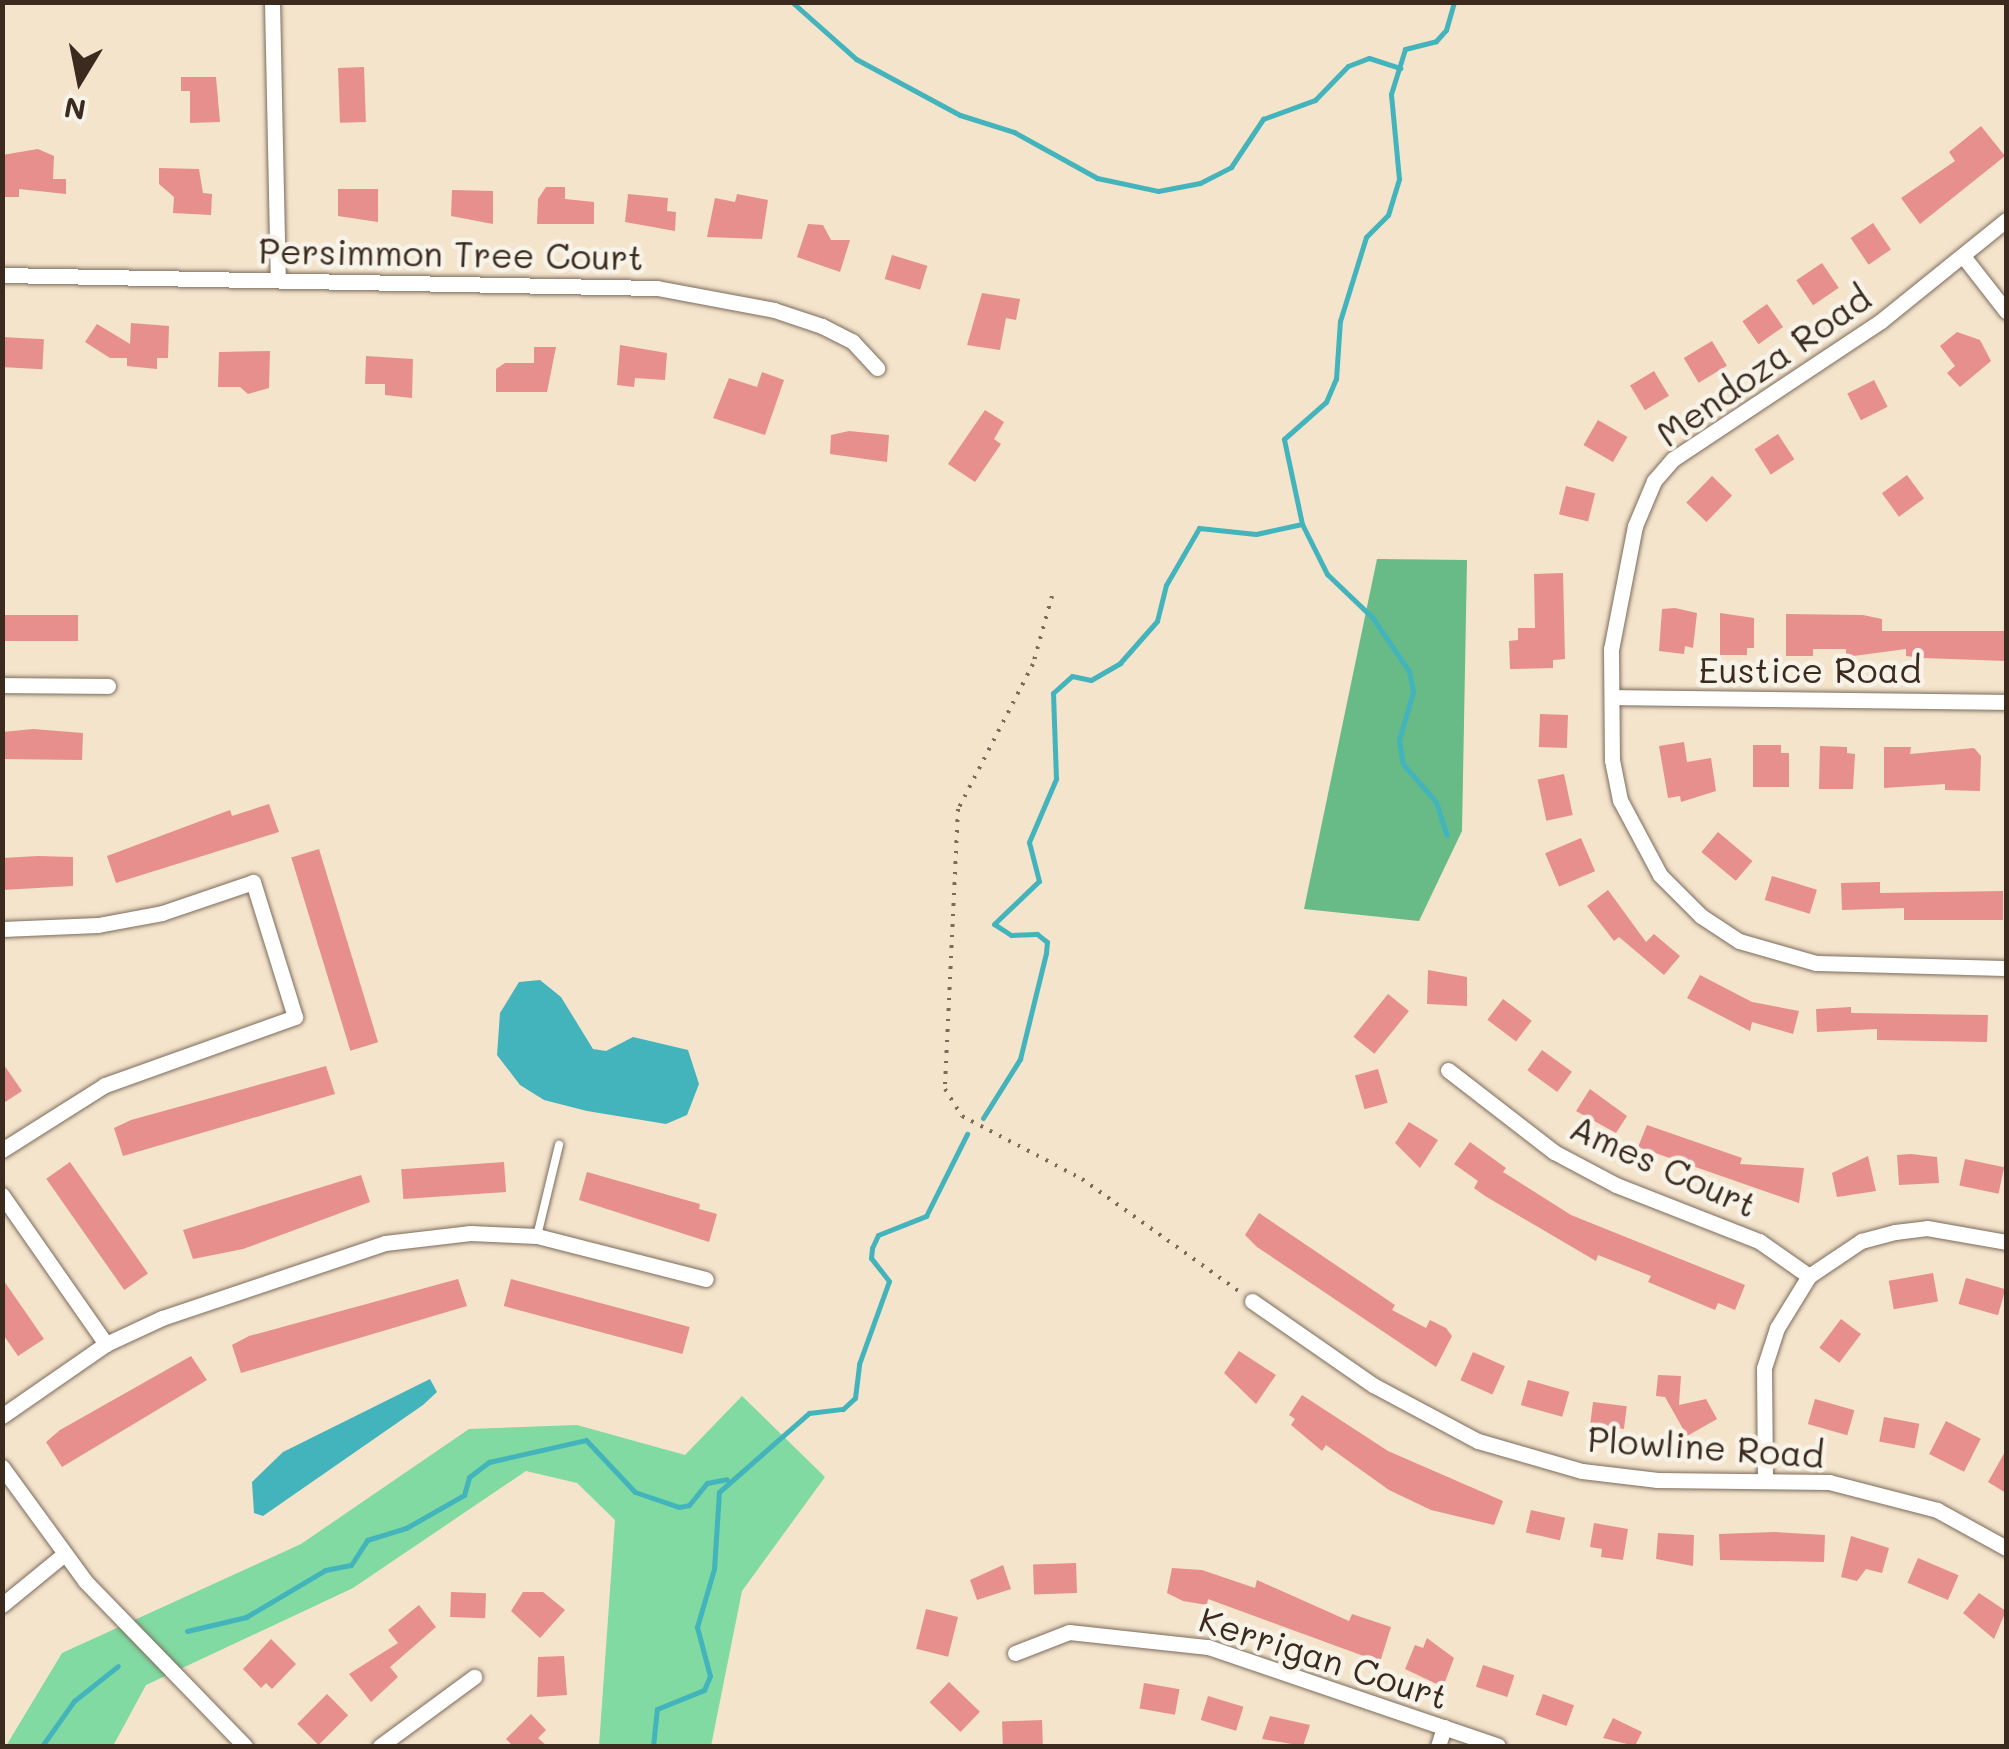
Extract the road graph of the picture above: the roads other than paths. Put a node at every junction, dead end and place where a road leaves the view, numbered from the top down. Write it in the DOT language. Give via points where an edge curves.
graph roads {
  1 [pos="272,2"];
  2 [pos="2006,220"];
  3 [pos="1963,256"];
  4 [pos="2,275"];
  5 [pos="278,278"];
  6 [pos="2006,311"];
  7 [pos="876,368"];
  8 [pos="2,685"];
  9 [pos="108,686"];
  10 [pos="1612,698"];
  11 [pos="2006,702"];
  12 [pos="2,929"];
  13 [pos="2006,968"];
  14 [pos="1448,1070"];
  15 [pos="559,1145"];
  16 [pos="2,1150"];
  17 [pos="2,1195"];
  18 [pos="537,1236"];
  19 [pos="2006,1242"];
  20 [pos="1809,1276"];
  21 [pos="706,1279"];
  22 [pos="1252,1301"];
  23 [pos="106,1344"];
  24 [pos="2,1416"];
  25 [pos="2,1467"];
  26 [pos="1765,1481"];
  27 [pos="2006,1548"];
  28 [pos="64,1555"];
  29 [pos="2,1605"];
  30 [pos="1015,1653"];
  31 [pos="474,1677"];
  32 [pos="1444,1727"];
  33 [pos="245,1746"];
  34 [pos="380,1746"];
  35 [pos="1438,1746"];
  36 [pos="1498,1746"];
  1 -- 5 [label="street"];
  2 -- 3 [label="street, Mendoza Road"];
  3 -- 6 [label="street"];
  3 -- 10 [label="street, Mendoza Road" via="1881,321 1703,434 1654,480 1617,598"];
  4 -- 5 [label="street, Persimmon Tree Court"];
  5 -- 7 [label="street, Persimmon Tree Court" via="658,288 822,326 852,341"];
  8 -- 9 [label="street"];
  10 -- 11 [label="street, Eustice Road"];
  10 -- 13 [label="street, Mendoza Road" via="1612,760 1636,840 1702,916 1756,948 1816,963"];
  12 -- 16 [label="street" via="114,922 253,882 294,1017 105,1085"];
  14 -- 20 [label="street, Ames Court" via="1554,1152 1616,1185 1759,1241"];
  15 -- 18 [label="lane"];
  17 -- 23 [label="street"];
  18 -- 21 [label="street"];
  18 -- 23 [label="street" via="470,1233 385,1243 162,1318"];
  19 -- 20 [label="street" via="1927,1228 1895,1232 1861,1240"];
  20 -- 26 [label="street" via="1777,1328 1764,1368"];
  22 -- 26 [label="street, Plowline Road" via="1374,1385 1478,1441 1582,1471"];
  23 -- 24 [label="street"];
  25 -- 28 [label="street"];
  26 -- 27 [label="street, Plowline Road" via="1830,1482 1888,1495 1937,1510"];
  28 -- 29 [label="street"];
  28 -- 33 [label="street"];
  30 -- 32 [label="street, Kerrigan Court" via="1068,1632 1178,1641"];
  31 -- 34 [label="street"];
  32 -- 35 [label="street"];
  32 -- 36 [label="street, Kerrigan Court"];
}
